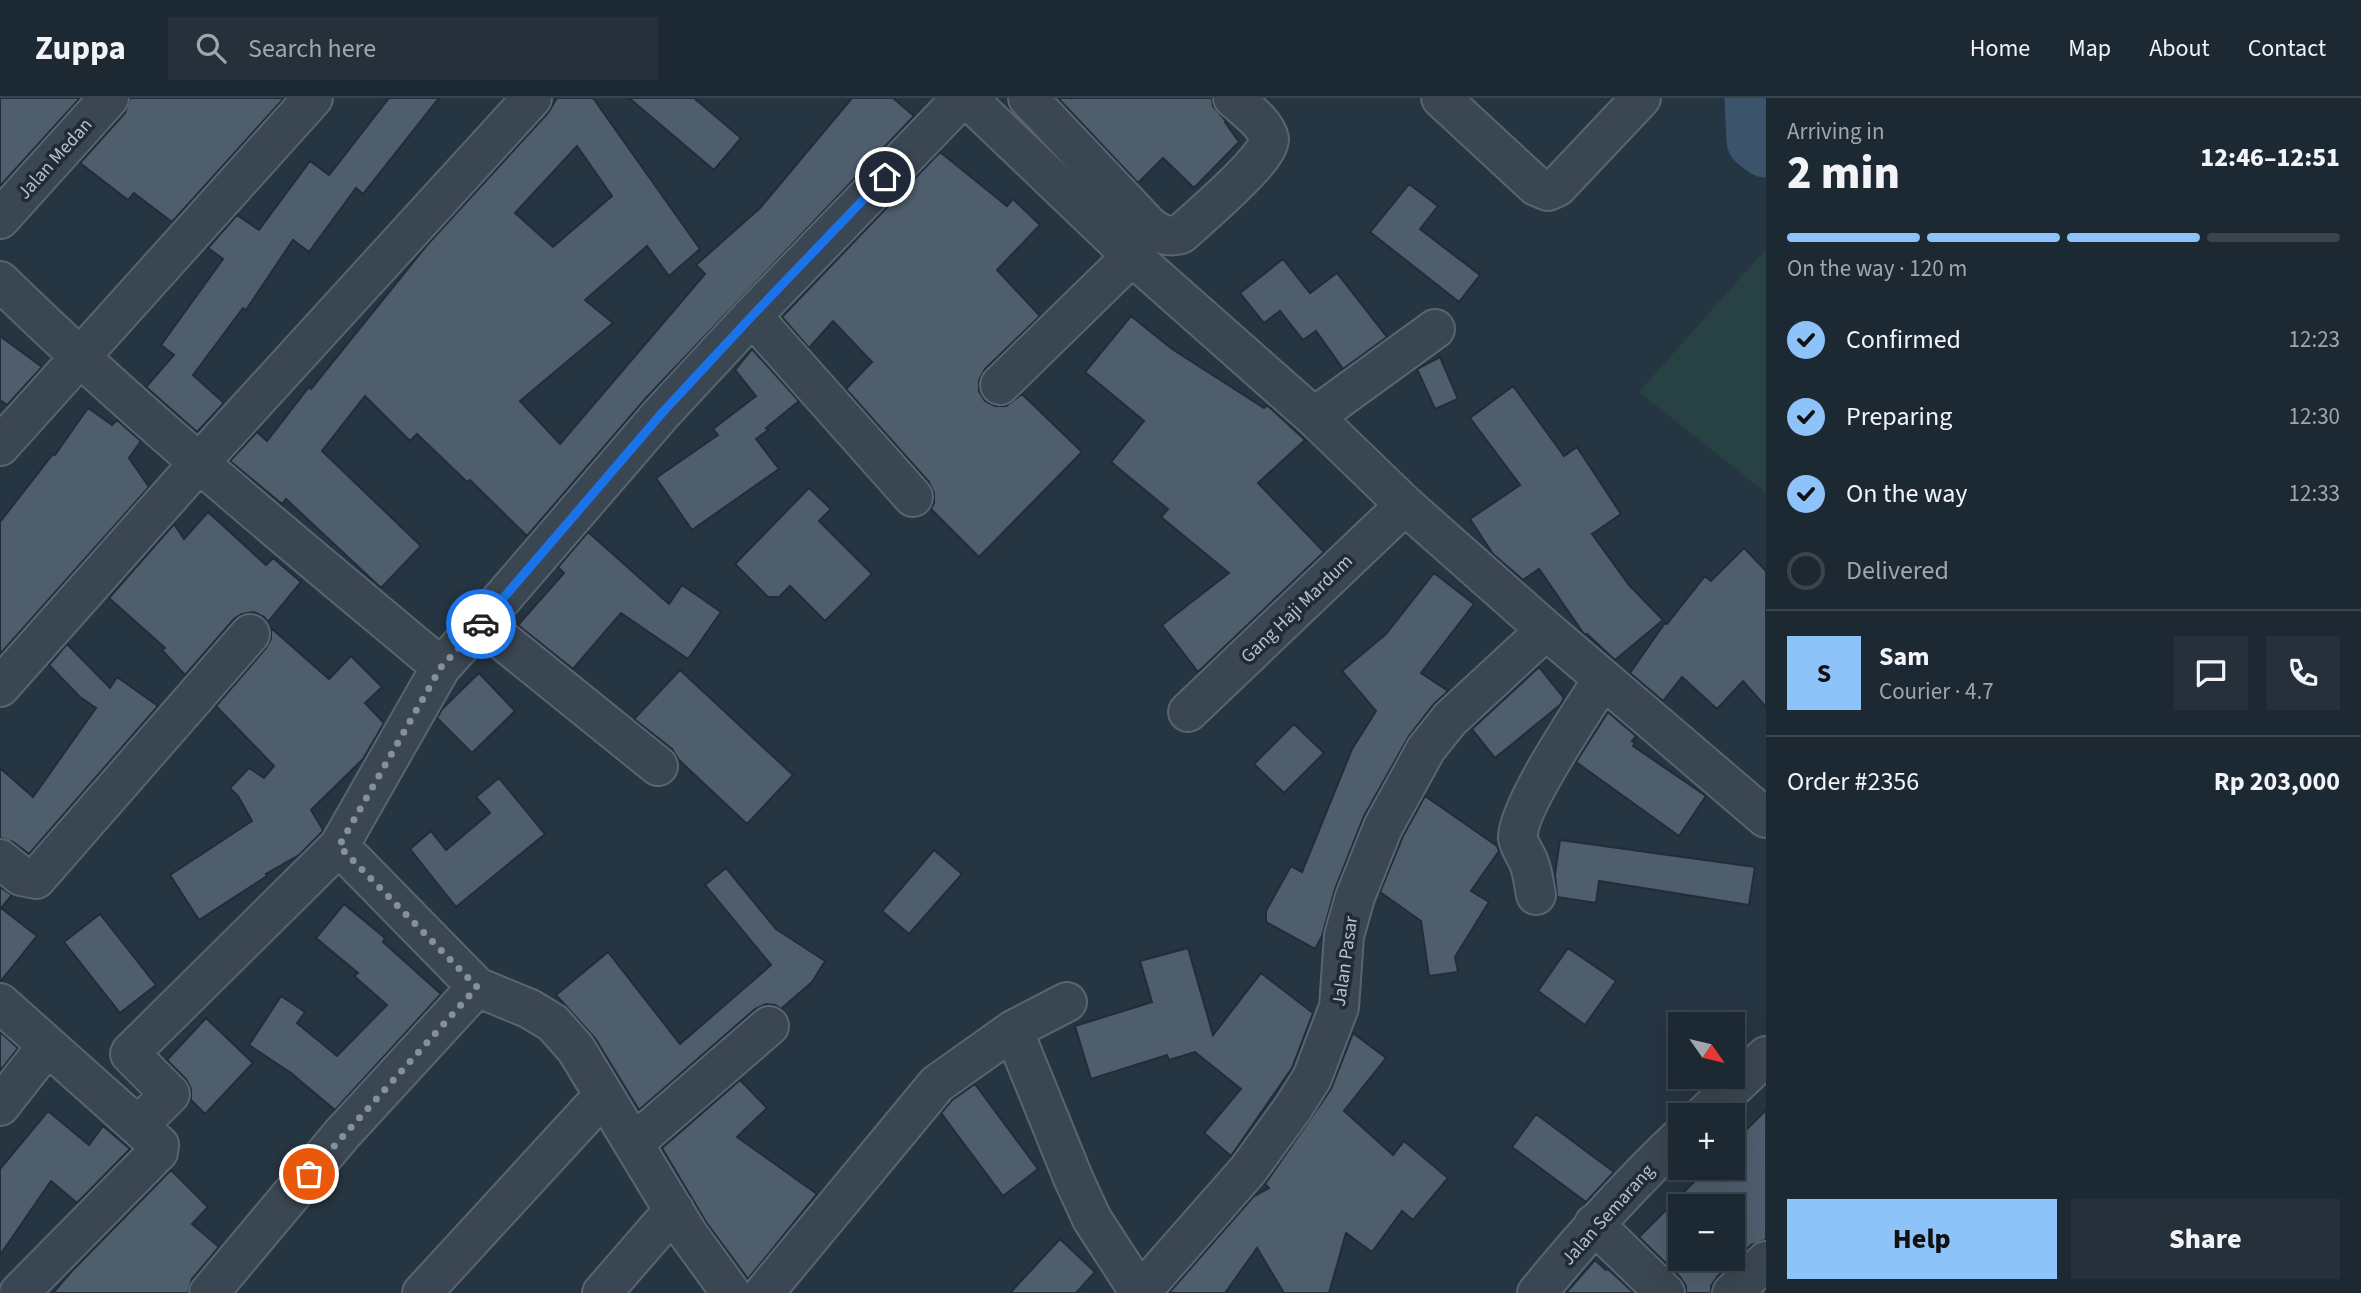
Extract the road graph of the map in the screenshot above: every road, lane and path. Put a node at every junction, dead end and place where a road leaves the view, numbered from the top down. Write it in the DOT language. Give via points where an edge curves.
graph roads {
  1 [pos="109,98"];
  2 [pos="313,98"];
  3 [pos="531,98"];
  4 [pos="964,98"];
  5 [pos="1028,98"];
  6 [pos="1233,98"];
  7 [pos="1441,98"];
  8 [pos="1641,98"];
  9 [pos="0,219"];
  10 [pos="1132,256"];
  11 [pos="0,281"];
  12 [pos="752,316"];
  13 [pos="1435,330"];
  14 [pos="78,357"];
  15 [pos="1000,385"];
  16 [pos="1314,416"];
  17 [pos="0,446"];
  18 [pos="198,464"];
  19 [pos="913,497"];
  20 [pos="1405,505"];
  21 [pos="481,624"];
  22 [pos="1546,630"];
  23 [pos="250,634"];
  24 [pos="441,667"];
  25 [pos="1603,680"];
  26 [pos="0,687"];
  27 [pos="1188,712"];
  28 [pos="658,766"];
  29 [pos="1766,818"];
  30 [pos="339,846"];
  31 [pos="0,859"];
  32 [pos="1536,895"];
  33 [pos="477,987"];
  34 [pos="1067,1002"];
  35 [pos="0,1003"];
  36 [pos="769,1026"];
  37 [pos="1013,1030"];
  38 [pos="47,1046"];
  39 [pos="1766,1056"];
  40 [pos="604,1096"];
  41 [pos="1717,1103"];
  42 [pos="0,1106"];
  43 [pos="138,1126"];
  44 [pos="634,1143"];
  45 [pos="1668,1148"];
  46 [pos="674,1210"];
  47 [pos="1594,1224"];
  48 [pos="1766,1261"];
  49 [pos="0,1285"];
  50 [pos="9,1293"];
  51 [pos="19,1293"];
  52 [pos="209,1293"];
  53 [pos="422,1293"];
  54 [pos="602,1293"];
  55 [pos="731,1293"];
  56 [pos="764,1293"];
  57 [pos="1140,1293"];
  58 [pos="1537,1293"];
  59 [pos="1665,1293"];
  60 [pos="1732,1293"];
  1 -- 9 [label="street, Jalan Medan"];
  2 -- 14 [label="street"];
  3 -- 18 [label="street"];
  4 -- 10 [label="street"];
  4 -- 12 [label="street"];
  5 -- 6 [label="street" via="1149,226 1172,237 1259,160 1269,143 1261,125"];
  7 -- 8 [label="street" via="1536,186 1548,191 1558,187"];
  10 -- 15 [label="street"];
  10 -- 16 [label="street"];
  11 -- 14 [label="street"];
  12 -- 19 [label="street"];
  12 -- 21 [label="street"];
  13 -- 16 [label="street"];
  14 -- 17 [label="street"];
  14 -- 18 [label="street"];
  16 -- 20 [label="street"];
  18 -- 24 [label="street"];
  18 -- 26 [label="street"];
  20 -- 22 [label="street"];
  20 -- 27 [label="street, Gang Haji Mardum"];
  21 -- 24 [label="street"];
  21 -- 28 [label="street"];
  22 -- 25 [label="street"];
  22 -- 57 [label="street, Jalan Pasar" via="1450,719 1426,749 1383,827 1355,897 1344,936 1339,1007 1312,1078 1248,1170"];
  23 -- 31 [label="street" via="36,878 21,876"];
  24 -- 30 [label="street"];
  25 -- 29 [label="street"];
  25 -- 32 [label="street" via="1521,822 1518,839 1530,864"];
  30 -- 33 [label="street"];
  30 -- 43 [label="street" via="131,1052 170,1094"];
  33 -- 40 [label="street" via="553,1023 576,1049"];
  33 -- 52 [label="street" via="342,1135"];
  34 -- 37 [label="street"];
  35 -- 38 [label="street"];
  36 -- 44 [label="street"];
  37 -- 56 [label="street" via="937,1084"];
  37 -- 57 [label="street" via="1092,1219"];
  38 -- 42 [label="street"];
  38 -- 43 [label="street"];
  39 -- 41 [label="street"];
  40 -- 44 [label="street"];
  40 -- 53 [label="street"];
  43 -- 51 [label="street" via="159,1145 158,1152"];
  44 -- 46 [label="street"];
  45 -- 47 [label="street, Jalan Semarang"];
  46 -- 54 [label="street"];
  46 -- 55 [label="street"];
  47 -- 58 [label="street, Jalan Semarang"];
  47 -- 59 [label="street"];
  48 -- 60 [label="street"];
  49 -- 50 [label="street"];
}
